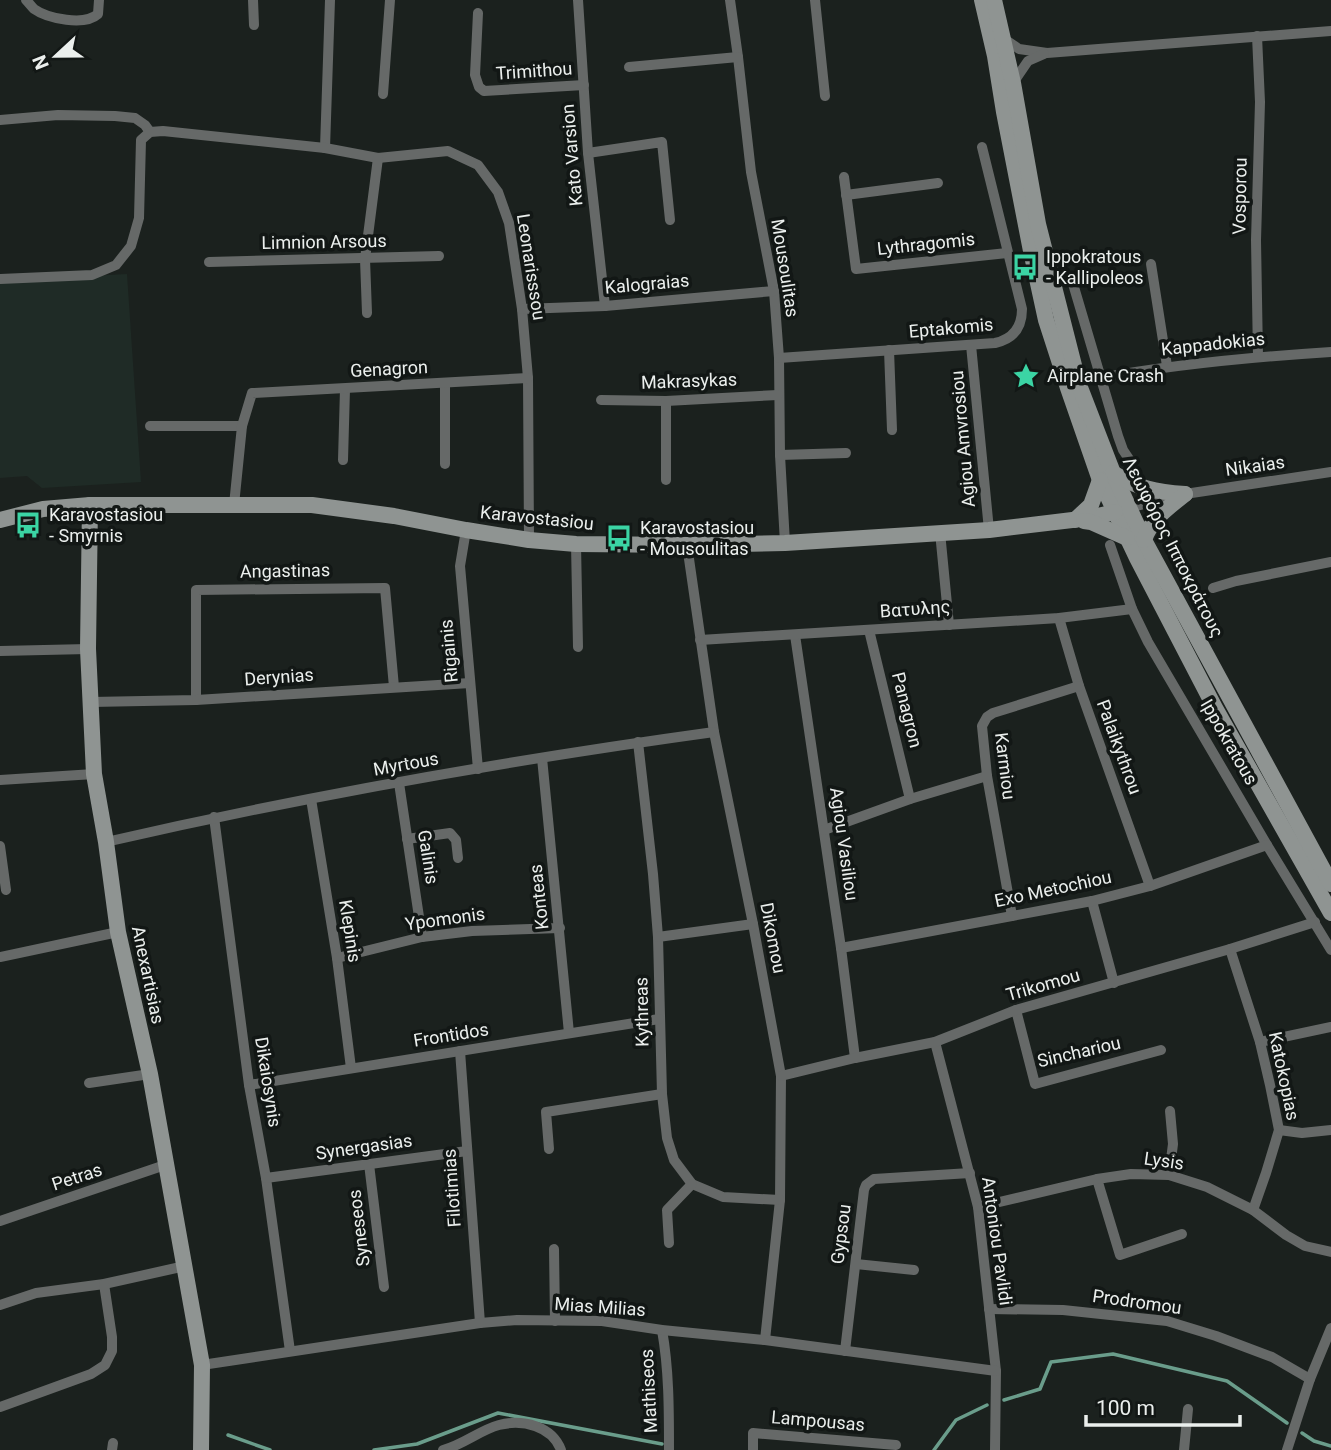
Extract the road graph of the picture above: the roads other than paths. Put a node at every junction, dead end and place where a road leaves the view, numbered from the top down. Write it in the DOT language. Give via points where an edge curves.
graph roads {
  1 [pos="26,0"];
  2 [pos="99,0"];
  3 [pos="253,0"];
  4 [pos="330,0"];
  5 [pos="390,0"];
  6 [pos="578,0"];
  7 [pos="730,0"];
  8 [pos="815,0"];
  9 [pos="982,0"];
  10 [pos="994,0"];
  11 [pos="478,13"];
  12 [pos="254,25"];
  13 [pos="1331,31"];
  14 [pos="1256,36"];
  15 [pos="1003,38"];
  16 [pos="1046,53"];
  17 [pos="738,57"];
  18 [pos="629,66"];
  19 [pos="1013,83"];
  20 [pos="583,85"];
  21 [pos="383,94"];
  22 [pos="825,96"];
  23 [pos="0,120"];
  24 [pos="150,132"];
  25 [pos="982,147"];
  26 [pos="325,148"];
  27 [pos="588,153"];
  28 [pos="378,158"];
  29 [pos="844,177"];
  30 [pos="938,183"];
  31 [pos="846,195"];
  32 [pos="670,220"];
  33 [pos="1007,253"];
  34 [pos="439,256"];
  35 [pos="365,258"];
  36 [pos="209,262"];
  37 [pos="1152,264"];
  38 [pos="1071,277"];
  39 [pos="0,279"];
  40 [pos="775,291"];
  41 [pos="605,306"];
  42 [pos="522,309"];
  43 [pos="367,313"];
  44 [pos="971,345"];
  45 [pos="889,350"];
  46 [pos="1331,352"];
  47 [pos="1258,356"];
  48 [pos="779,358"];
  49 [pos="1167,366"];
  50 [pos="528,378"];
  51 [pos="1100,378"];
  52 [pos="445,383"];
  53 [pos="345,388"];
  54 [pos="778,395"];
  55 [pos="601,400"];
  56 [pos="666,401"];
  57 [pos="150,426"];
  58 [pos="242,426"];
  59 [pos="892,430"];
  60 [pos="846,453"];
  61 [pos="780,455"];
  62 [pos="343,460"];
  63 [pos="1131,463"];
  64 [pos="445,464"];
  65 [pos="1331,472"];
  66 [pos="1106,476"];
  67 [pos="666,480"];
  68 [pos="1185,494"];
  69 [pos="90,505"];
  70 [pos="234,505"];
  71 [pos="1118,507"];
  72 [pos="0,520"];
  73 [pos="1075,520"];
  74 [pos="466,530"];
  75 [pos="989,530"];
  76 [pos="940,532"];
  77 [pos="1127,538"];
  78 [pos="529,540"];
  79 [pos="1144,540"];
  80 [pos="785,543"];
  81 [pos="576,544"];
  82 [pos="687,545"];
  83 [pos="1110,545"];
  84 [pos="1331,562"];
  85 [pos="1213,588"];
  86 [pos="1132,609"];
  87 [pos="1059,618"];
  88 [pos="949,625"];
  89 [pos="869,630"];
  90 [pos="795,635"];
  91 [pos="700,640"];
  92 [pos="579,647"];
  93 [pos="88,649"];
  94 [pos="0,651"];
  95 [pos="470,683"];
  96 [pos="1079,686"];
  97 [pos="394,687"];
  98 [pos="196,700"];
  99 [pos="91,702"];
  100 [pos="714,732"];
  101 [pos="638,742"];
  102 [pos="542,758"];
  103 [pos="478,769"];
  104 [pos="94,774"];
  105 [pos="987,776"];
  106 [pos="0,780"];
  107 [pos="398,783"];
  108 [pos="311,799"];
  109 [pos="911,799"];
  110 [pos="214,817"];
  111 [pos="824,830"];
  112 [pos="407,839"];
  113 [pos="106,842"];
  114 [pos="1267,845"];
  115 [pos="0,846"];
  116 [pos="458,858"];
  117 [pos="1331,884"];
  118 [pos="1150,886"];
  119 [pos="6,890"];
  120 [pos="1093,901"];
  121 [pos="1331,913"];
  122 [pos="1013,916"];
  123 [pos="1315,922"];
  124 [pos="753,924"];
  125 [pos="560,928"];
  126 [pos="118,932"];
  127 [pos="422,937"];
  128 [pos="658,937"];
  129 [pos="841,948"];
  130 [pos="1230,949"];
  131 [pos="1331,950"];
  132 [pos="0,957"];
  133 [pos="337,958"];
  134 [pos="1114,983"];
  135 [pos="1016,1010"];
  136 [pos="659,1019"];
  137 [pos="1331,1027"];
  138 [pos="569,1033"];
  139 [pos="935,1042"];
  140 [pos="1260,1042"];
  141 [pos="1161,1050"];
  142 [pos="460,1051"];
  143 [pos="855,1058"];
  144 [pos="352,1069"];
  145 [pos="150,1074"];
  146 [pos="781,1076"];
  147 [pos="89,1083"];
  148 [pos="249,1085"];
  149 [pos="662,1094"];
  150 [pos="1170,1111"];
  151 [pos="1279,1130"];
  152 [pos="1331,1130"];
  153 [pos="549,1149"];
  154 [pos="467,1151"];
  155 [pos="369,1164"];
  156 [pos="166,1166"];
  157 [pos="970,1173"];
  158 [pos="1170,1175"];
  159 [pos="266,1178"];
  160 [pos="1097,1179"];
  161 [pos="692,1184"];
  162 [pos="780,1200"];
  163 [pos="978,1207"];
  164 [pos="1253,1210"];
  165 [pos="0,1221"];
  166 [pos="1182,1234"];
  167 [pos="669,1243"];
  168 [pos="554,1249"];
  169 [pos="1331,1252"];
  170 [pos="856,1264"];
  171 [pos="185,1266"];
  172 [pos="914,1270"];
  173 [pos="104,1284"];
  174 [pos="384,1287"];
  175 [pos="0,1305"];
  176 [pos="989,1309"];
  177 [pos="555,1321"];
  178 [pos="480,1323"];
  179 [pos="1331,1328"];
  180 [pos="662,1330"];
  181 [pos="765,1340"];
  182 [pos="290,1351"];
  183 [pos="845,1352"];
  184 [pos="202,1365"];
  185 [pos="996,1371"];
  186 [pos="1310,1379"];
  187 [pos="0,1407"];
  188 [pos="1188,1409"];
  189 [pos="896,1445"];
  190 [pos="201,1450"];
  191 [pos="443,1450"];
  192 [pos="561,1450"];
  193 [pos="669,1450"];
  194 [pos="753,1450"];
  195 [pos="995,1450"];
  196 [pos="1184,1450"];
  197 [pos="1287,1450"];
  1 -- 2 [label="street" via="44,14 81,21 98,14"];
  3 -- 12 [label="street"];
  4 -- 26 [label="street"];
  5 -- 21 [label="street"];
  6 -- 20 [label="street, Kato Varsion"];
  7 -- 17 [label="street, Mousoulitas"];
  8 -- 22 [label="street"];
  9 -- 66 [label="main road" via="1046,320 1068,388"];
  10 -- 15 [label="main road, Λεωφόρος Ιπποκράτους"];
  11 -- 20 [label="street, Trimithou" via="475,75 484,91"];
  13 -- 14 [label="street"];
  14 -- 16 [label="street"];
  14 -- 47 [label="street, Vosporou" via="1260,102"];
  15 -- 16 [label="street" via="1019,49"];
  15 -- 19 [label="main road, Λεωφόρος Ιπποκράτους"];
  16 -- 19 [label="street" via="1028,61"];
  17 -- 18 [label="street"];
  17 -- 40 [label="street, Mousoulitas" via="751,172"];
  19 -- 66 [label="main road, Λεωφόρος Ιπποκράτους" via="1038,224"];
  20 -- 27 [label="street, Kato Varsion"];
  23 -- 24 [label="street" via="116,116 135,118"];
  24 -- 26 [label="street, Leonarisssou"];
  24 -- 39 [label="street" via="141,140 139,218 131,246 116,265 92,275"];
  25 -- 33 [label="street, Eptakomis"];
  26 -- 28 [label="street, Leonarisssou"];
  27 -- 32 [label="street" via="662,142"];
  27 -- 41 [label="street, Kato Varsion"];
  28 -- 35 [label="street"];
  28 -- 42 [label="street, Leonarisssou" via="448,151 478,165 498,192 509,223"];
  29 -- 31 [label="street, Lythragomis"];
  30 -- 31 [label="street"];
  31 -- 33 [label="street, Lythragomis" via="856,269"];
  33 -- 44 [label="street, Eptakomis" via="1022,309 1020,327 1003,341"];
  34 -- 35 [label="street, Limnion Arsous"];
  35 -- 36 [label="street, Limnion Arsous"];
  35 -- 43 [label="street"];
  37 -- 49 [label="street"];
  38 -- 51 [label="street"];
  40 -- 41 [label="street, Kalograias"];
  40 -- 48 [label="street, Mousoulitas"];
  41 -- 42 [label="street, Kalograias"];
  42 -- 50 [label="street, Leonarisssou"];
  44 -- 45 [label="street, Eptakomis"];
  44 -- 75 [label="street, Agiou Amvrosiou"];
  45 -- 48 [label="street, Eptakomis"];
  45 -- 59 [label="street"];
  46 -- 47 [label="street, Kappadokias"];
  47 -- 49 [label="street, Kappadokias"];
  48 -- 54 [label="street, Mousoulitas"];
  49 -- 51 [label="street, Kappadokias"];
  50 -- 52 [label="street, Genagron"];
  50 -- 78 [label="street, Leonarisssou"];
  51 -- 63 [label="street"];
  52 -- 53 [label="street, Genagron"];
  52 -- 64 [label="street"];
  53 -- 58 [label="street, Genagron" via="252,393"];
  53 -- 62 [label="street"];
  54 -- 56 [label="street, Makrasykas"];
  54 -- 61 [label="street, Mousoulitas"];
  55 -- 56 [label="street, Makrasykas"];
  56 -- 67 [label="street"];
  57 -- 58 [label="street"];
  58 -- 70 [label="street"];
  60 -- 61 [label="street"];
  61 -- 80 [label="street, Mousoulitas"];
  65 -- 68 [label="street, Nikaias"];
  66 -- 68 [label="main road" via="1163,493"];
  66 -- 71 [label="main road, Λεωφόρος Ιπποκράτους"];
  66 -- 73 [label="main road" via="1091,505"];
  68 -- 71 [label="street, Nikaias"];
  68 -- 79 [label="main road" via="1159,516"];
  69 -- 70 [label="main road, Karavostasiou"];
  69 -- 72 [label="main road, Karavostasiou" via="43,509"];
  69 -- 93 [label="main road, Anexartisias"];
  70 -- 74 [label="main road, Karavostasiou" via="312,505"];
  71 -- 73 [label="main road, Karavostasiou"];
  71 -- 77 [label="main road, Λεωφόρος Ιπποκράτους"];
  71 -- 79 [label="main road, Λεωφόρος Ιπποκράτους"];
  73 -- 75 [label="main road, Karavostasiou"];
  73 -- 77 [label="main road"];
  74 -- 78 [label="main road, Karavostasiou"];
  74 -- 95 [label="street, Rigainis" via="460,566"];
  75 -- 76 [label="main road, Karavostasiou"];
  76 -- 80 [label="main road, Karavostasiou"];
  76 -- 88 [label="street"];
  77 -- 121 [label="main road, Λεωφόρος Ιπποκράτους" via="1215,708"];
  78 -- 81 [label="main road, Karavostasiou"];
  79 -- 117 [label="main road, Λεωφόρος Ιπποκράτους"];
  80 -- 82 [label="main road, Karavostasiou"];
  81 -- 82 [label="main road, Karavostasiou"];
  81 -- 92 [label="street"];
  82 -- 91 [label="street, Dikomou"];
  83 -- 86 [label="street, Ippokratous"];
  84 -- 85 [label="street"];
  86 -- 87 [label="street, Βατυλης"];
  86 -- 114 [label="street, Ippokratous"];
  87 -- 88 [label="street, Βατυλης"];
  87 -- 96 [label="street, Palaikythrou"];
  88 -- 89 [label="street, Βατυλης"];
  89 -- 90 [label="street, Βατυλης"];
  89 -- 109 [label="street, Panagron"];
  90 -- 91 [label="street, Βατυλης"];
  90 -- 111 [label="street, Agiou Vasiliou"];
  91 -- 100 [label="street, Dikomou"];
  93 -- 94 [label="street"];
  93 -- 99 [label="main road, Anexartisias"];
  95 -- 97 [label="street, Derynias"];
  95 -- 103 [label="street, Rigainis"];
  96 -- 105 [label="street, Karmiou" via="987,717 982,726"];
  96 -- 118 [label="street, Palaikythrou"];
  97 -- 98 [label="street, Derynias"];
  97 -- 98 [label="street, Angastinas" via="384,588 196,590"];
  98 -- 99 [label="street, Derynias"];
  99 -- 104 [label="main road, Anexartisias"];
  100 -- 101 [label="street, Myrtous"];
  100 -- 124 [label="street, Dikomou"];
  101 -- 102 [label="street, Myrtous"];
  101 -- 128 [label="street, Kythreas"];
  102 -- 103 [label="street, Myrtous"];
  102 -- 125 [label="street, Konteas"];
  103 -- 107 [label="street, Myrtous"];
  104 -- 106 [label="street"];
  104 -- 113 [label="main road, Anexartisias"];
  105 -- 109 [label="street"];
  105 -- 122 [label="street, Karmiou"];
  107 -- 108 [label="street, Myrtous"];
  107 -- 112 [label="street, Galinis"];
  108 -- 110 [label="street, Myrtous"];
  108 -- 133 [label="street, Klepinis"];
  109 -- 111 [label="street"];
  110 -- 113 [label="street, Myrtous"];
  110 -- 148 [label="street, Dikaiosynis"];
  111 -- 129 [label="street, Agiou Vasiliou"];
  112 -- 116 [label="street" via="450,833 456,839"];
  112 -- 127 [label="street, Galinis"];
  113 -- 126 [label="main road, Anexartisias"];
  114 -- 118 [label="street, Exo Metochiou"];
  114 -- 123 [label="street, Ippokratous"];
  115 -- 119 [label="street"];
  118 -- 120 [label="street, Exo Metochiou"];
  120 -- 122 [label="street, Exo Metochiou"];
  120 -- 134 [label="street"];
  122 -- 129 [label="street, Exo Metochiou"];
  123 -- 130 [label="street, Trikomou"];
  123 -- 131 [label="street, Ippokratous"];
  124 -- 128 [label="street"];
  124 -- 146 [label="street, Dikomou"];
  125 -- 127 [label="street, Ypomonis"];
  125 -- 138 [label="street, Konteas"];
  126 -- 132 [label="street"];
  126 -- 145 [label="main road, Anexartisias"];
  127 -- 133 [label="street, Ypomonis"];
  128 -- 136 [label="street, Kythreas"];
  129 -- 143 [label="street, Agiou Vasiliou"];
  130 -- 134 [label="street, Trikomou"];
  130 -- 140 [label="street, Katokopias"];
  133 -- 144 [label="street, Klepinis"];
  134 -- 135 [label="street, Trikomou"];
  135 -- 139 [label="street, Trikomou"];
  135 -- 141 [label="street, Sinchariou" via="1035,1084"];
  136 -- 138 [label="street, Frontidos"];
  136 -- 149 [label="street, Kythreas"];
  137 -- 140 [label="street"];
  138 -- 142 [label="street, Frontidos"];
  139 -- 143 [label="street, Trikomou"];
  139 -- 157 [label="street, Antoniou Pavlidi"];
  140 -- 151 [label="street, Katokopias"];
  142 -- 144 [label="street, Frontidos"];
  142 -- 154 [label="street, Filotimias"];
  143 -- 146 [label="street, Trikomou"];
  144 -- 148 [label="street, Frontidos"];
  145 -- 147 [label="street"];
  145 -- 156 [label="main road, Anexartisias"];
  146 -- 162 [label="street, Dikomou"];
  148 -- 159 [label="street, Dikaiosynis"];
  149 -- 153 [label="street" via="546,1112"];
  149 -- 161 [label="street, Kythreas" via="674,1160"];
  150 -- 158 [label="street"];
  151 -- 152 [label="street"];
  151 -- 164 [label="street, Katokopias"];
  154 -- 155 [label="street, Synergasias"];
  154 -- 178 [label="street, Filotimias"];
  155 -- 159 [label="street, Synergasias"];
  155 -- 174 [label="street, Syneseos"];
  156 -- 165 [label="street, Petras"];
  156 -- 171 [label="main road, Anexartisias"];
  157 -- 163 [label="street, Antoniou Pavlidi"];
  157 -- 170 [label="street, Gypsou" via="870,1181 864,1190"];
  158 -- 160 [label="street, Lysis"];
  158 -- 164 [label="street, Lysis"];
  159 -- 182 [label="street, Dikaiosynis"];
  160 -- 163 [label="street, Lysis"];
  160 -- 166 [label="street" via="1120,1255"];
  161 -- 162 [label="street" via="723,1197"];
  161 -- 167 [label="street" via="667,1210"];
  162 -- 181 [label="street, Dikomou"];
  163 -- 176 [label="street, Antoniou Pavlidi"];
  164 -- 169 [label="street, Lysis" via="1305,1246"];
  168 -- 177 [label="street"];
  170 -- 172 [label="street"];
  170 -- 183 [label="street, Gypsou"];
  171 -- 173 [label="street"];
  171 -- 184 [label="main road, Anexartisias"];
  173 -- 175 [label="street" via="36,1293"];
  173 -- 187 [label="street" via="112,1344 105,1365"];
  176 -- 185 [label="street, Antoniou Pavlidi"];
  176 -- 186 [label="street, Prodromou" via="1063,1310 1167,1321 1272,1357"];
  177 -- 178 [label="street, Mias Milias"];
  177 -- 180 [label="street, Mias Milias" via="602,1321"];
  178 -- 182 [label="street, Mias Milias"];
  179 -- 186 [label="street"];
  180 -- 181 [label="street, Mias Milias"];
  180 -- 193 [label="street, Mathiseos"];
  181 -- 183 [label="street, Mias Milias"];
  182 -- 184 [label="street, Mias Milias"];
  183 -- 185 [label="street, Mias Milias"];
  184 -- 190 [label="main road, Anexartisias"];
  185 -- 195 [label="street, Antoniou Pavlidi"];
  186 -- 197 [label="street"];
  188 -- 196 [label="street"];
  189 -- 194 [label="street, Lampousas" via="753,1433"];
  191 -- 192 [label="street" via="498,1425 518,1423 540,1427"];
}
